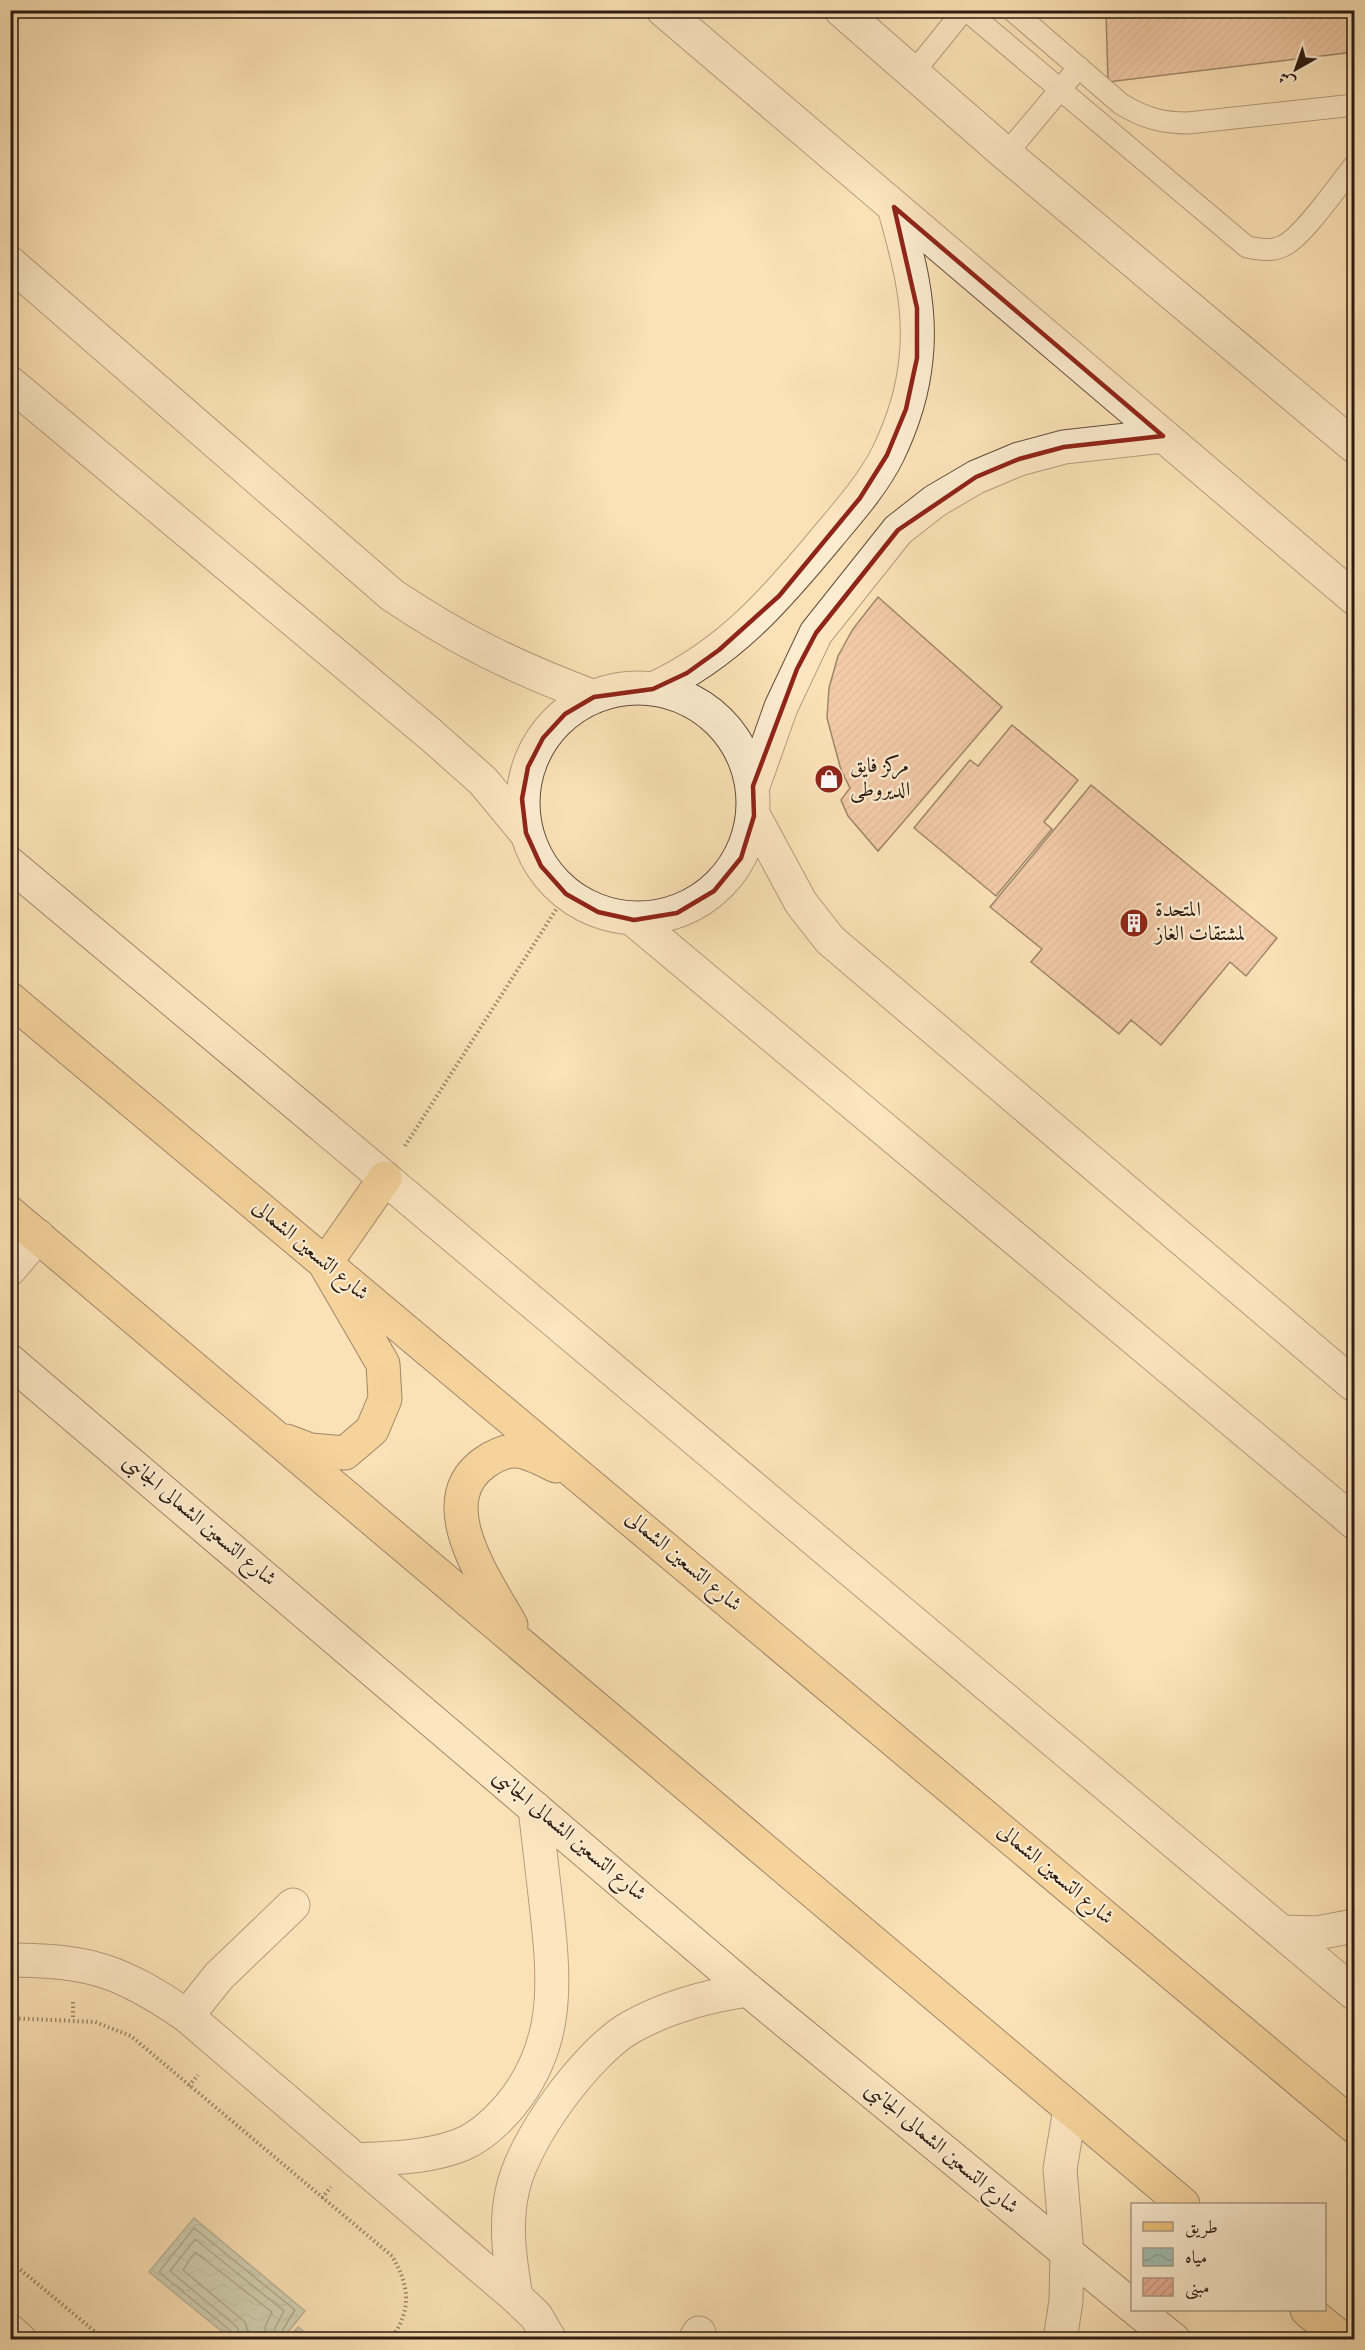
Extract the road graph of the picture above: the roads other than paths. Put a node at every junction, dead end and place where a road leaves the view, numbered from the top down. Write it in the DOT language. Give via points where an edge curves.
graph roads {
  1 [pos="663,10"];
  2 [pos="841,10"];
  3 [pos="965,10"];
  4 [pos="1012,10"];
  5 [pos="1079,67"];
  6 [pos="913,73"];
  7 [pos="1060,90"];
  8 [pos="1354,105"];
  9 [pos="1006,154"];
  10 [pos="1354,166"];
  11 [pos="894,207"];
  12 [pos="10,263"];
  13 [pos="10,383"];
  14 [pos="1163,436"];
  15 [pos="1354,446"];
  16 [pos="1354,598"];
  17 [pos="653,689"];
  18 [pos="594,697"];
  19 [pos="753,801"];
  20 [pos="526,833"];
  21 [pos="10,864"];
  22 [pos="634,920"];
  23 [pos="10,999"];
  24 [pos="385,1178"];
  25 [pos="10,1213"];
  26 [pos="38,1236"];
  27 [pos="325,1264"];
  28 [pos="10,1269"];
  29 [pos="10,1361"];
  30 [pos="1354,1385"];
  31 [pos="276,1438"];
  32 [pos="582,1478"];
  33 [pos="1354,1522"];
  34 [pos="521,1643"];
  35 [pos="535,1808"];
  36 [pos="293,1905"];
  37 [pos="1354,1926"];
  38 [pos="1282,1932"];
  39 [pos="10,1960"];
  40 [pos="748,1989"];
  41 [pos="1354,1993"];
  42 [pos="187,2016"];
  43 [pos="538,2063"];
  44 [pos="571,2084"];
  45 [pos="1070,2109"];
  46 [pos="1354,2126"];
  47 [pos="477,2136"];
  48 [pos="355,2160"];
  49 [pos="519,2168"];
  50 [pos="1181,2203"];
  51 [pos="1067,2253"];
  52 [pos="516,2297"];
  53 [pos="1131,2305"];
  54 [pos="1138,2311"];
  55 [pos="1308,2311"];
  56 [pos="10,2331"];
  57 [pos="20,2340"];
  58 [pos="550,2340"];
  59 [pos="1059,2340"];
  60 [pos="1174,2340"];
  61 [pos="1342,2340"];
  1 -- 11 [label="street"];
  2 -- 6 [label="street"];
  3 -- 6 [label="lane"];
  3 -- 7 [label="lane"];
  4 -- 5 [label="lane"];
  5 -- 7 [label="lane"];
  5 -- 8 [label="lane" via="1121,104 1164,123"];
  6 -- 9 [label="street"];
  7 -- 9 [label="lane"];
  7 -- 10 [label="lane" via="1247,247 1265,250 1284,246 1299,234"];
  9 -- 15 [label="street"];
  11 -- 14 [label="street"];
  11 -- 17 [label="street" via="909,258 917,308 916,358 906,409 887,455 860,498 779,596 719,650 687,673"];
  12 -- 18 [label="street" via="392,595 488,654"];
  13 -- 20 [label="street" via="430,734 483,781"];
  14 -- 16 [label="street"];
  14 -- 19 [label="street" via="1064,447 1019,459 976,477 935,501 898,530 816,633 781,707"];
  17 -- 18 [label="street" via="623,689"];
  17 -- 19 [label="street" via="688,699 719,721 741,750"];
  18 -- 20 [label="street" via="565,714 543,738 528,767 522,800"];
  19 -- 22 [label="street" via="741,858 714,891 677,913"];
  19 -- 30 [label="street" via="801,903 831,940"];
  20 -- 22 [label="street" via="541,866 566,894 598,912"];
  21 -- 24 [label="street"];
  22 -- 33 [label="street"];
  23 -- 27 [label="main road, شارع التسعين الشمالى"];
  24 -- 27 [label="main road"];
  24 -- 38 [label="street"];
  25 -- 26 [label="main road"];
  26 -- 28 [label="street"];
  26 -- 31 [label="main road"];
  27 -- 31 [label="main road" via="383,1364 386,1399 372,1430 345,1453 310,1450"];
  27 -- 32 [label="main road, شارع التسعين الشمالى"];
  29 -- 35 [label="street, شارع التسعين الشمالى الجانبى"];
  31 -- 34 [label="main road"];
  32 -- 34 [label="main road" via="527,1451 499,1452 478,1467 464,1490 460,1515 466,1541"];
  32 -- 46 [label="main road, شارع التسعين الشمالى"];
  34 -- 45 [label="main road"];
  35 -- 40 [label="street, شارع التسعين الشمالى الجانبى"];
  35 -- 43 [label="street" via="554,1971 551,2012"];
  36 -- 42 [label="street" via="219,1976"];
  37 -- 38 [label="street" via="1317,1933"];
  38 -- 41 [label="street"];
  39 -- 42 [label="street" via="58,1960 105,1970 148,1989"];
  40 -- 44 [label="street" via="708,1996 629,2028"];
  40 -- 51 [label="street, شارع التسعين الشمالى الجانبى"];
  42 -- 48 [label="street"];
  43 -- 44 [label="street"];
  43 -- 47 [label="street" via="498,2121"];
  44 -- 49 [label="street"];
  45 -- 50 [label="main road"];
  45 -- 51 [label="street" via="1060,2169"];
  47 -- 48 [label="street" via="426,2154"];
  47 -- 49 [label="street"];
  48 -- 52 [label="street"];
  49 -- 52 [label="street" via="508,2225"];
  51 -- 53 [label="street, شارع التسعين الشمالى الجانبى"];
  51 -- 59 [label="street" via="1066,2301"];
  52 -- 58 [label="street" via="536,2316"];
  54 -- 60 [label="street"];
  55 -- 61 [label="main road"];
  56 -- 57 [label="street"];
}
